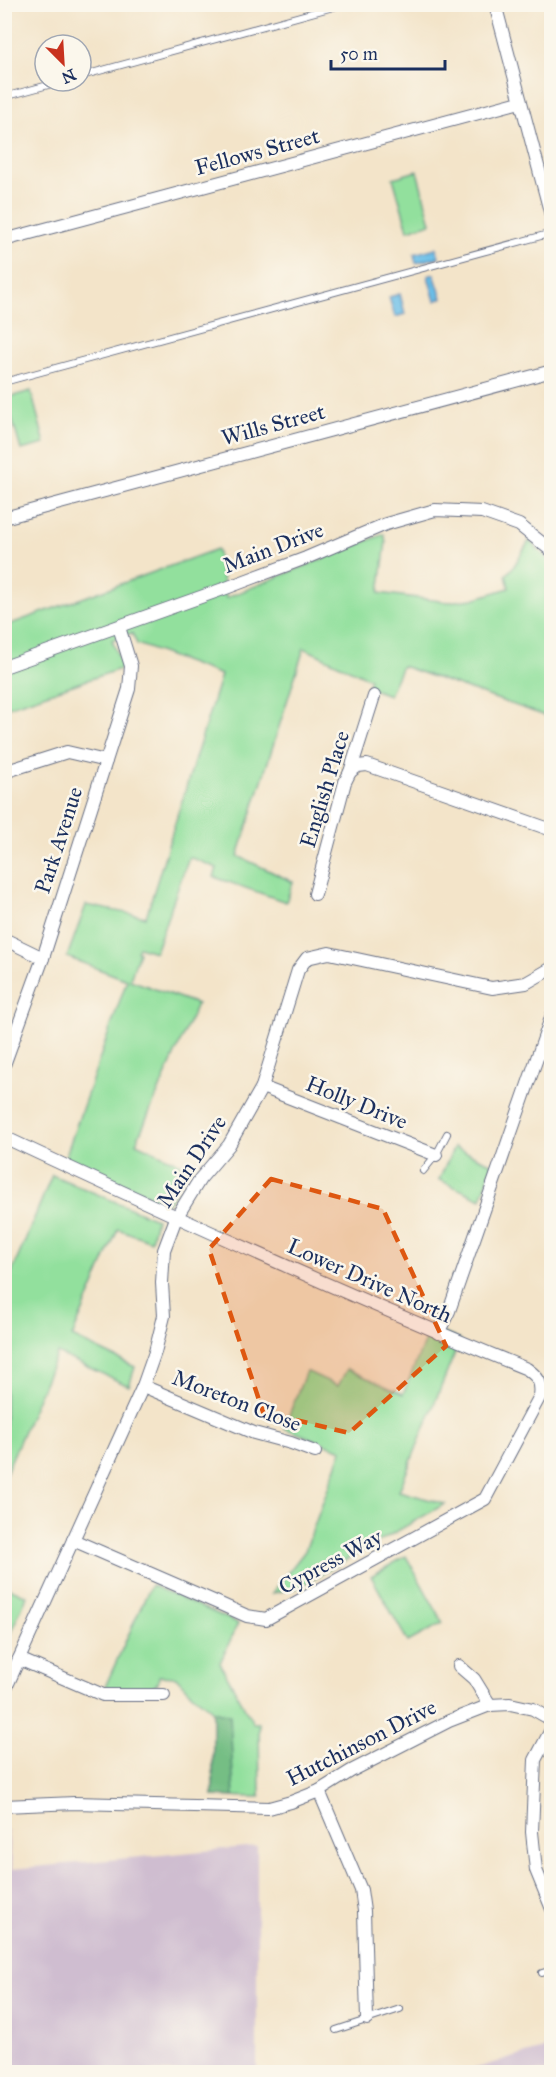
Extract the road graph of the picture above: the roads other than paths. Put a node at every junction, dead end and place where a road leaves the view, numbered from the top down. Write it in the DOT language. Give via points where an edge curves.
graph roads {
  1 [pos="344,4"];
  2 [pos="495,4"];
  3 [pos="93,73"];
  4 [pos="33,89"];
  5 [pos="4,97"];
  6 [pos="520,102"];
  7 [pos="552,219"];
  8 [pos="552,233"];
  9 [pos="4,240"];
  10 [pos="552,371"];
  11 [pos="4,382"];
  12 [pos="4,518"];
  13 [pos="552,551"];
  14 [pos="119,627"];
  15 [pos="4,667"];
  16 [pos="374,696"];
  17 [pos="106,761"];
  18 [pos="4,772"];
  19 [pos="350,772"];
  20 [pos="552,830"];
  21 [pos="315,894"];
  22 [pos="4,939"];
  23 [pos="44,958"];
  24 [pos="552,968"];
  25 [pos="552,1015"];
  26 [pos="4,1065"];
  27 [pos="262,1087"];
  28 [pos="447,1134"];
  29 [pos="4,1137"];
  30 [pos="436,1155"];
  31 [pos="423,1171"];
  32 [pos="176,1218"];
  33 [pos="438,1333"];
  34 [pos="541,1385"];
  35 [pos="143,1386"];
  36 [pos="315,1452"];
  37 [pos="74,1540"];
  38 [pos="20,1659"];
  39 [pos="459,1666"];
  40 [pos="4,1692"];
  41 [pos="164,1695"];
  42 [pos="490,1705"];
  43 [pos="552,1720"];
  44 [pos="552,1728"];
  45 [pos="319,1791"];
  46 [pos="4,1806"];
  47 [pos="552,1909"];
  48 [pos="552,1970"];
  49 [pos="542,1973"];
  50 [pos="400,2009"];
  51 [pos="367,2019"];
  52 [pos="336,2030"];
  1 -- 3 [label="lane"];
  2 -- 6 [label="street"];
  4 -- 5 [label="lane"];
  6 -- 7 [label="street"];
  6 -- 9 [label="street, Fellows Street"];
  8 -- 11 [label="lane"];
  10 -- 12 [label="street, Wills Street"];
  13 -- 14 [label="street, Main Drive" via="519,525 482,512 435,510 386,524"];
  14 -- 15 [label="street, Main Drive"];
  14 -- 17 [label="street, Park Avenue" via="132,672"];
  16 -- 19 [label="street, English Place"];
  17 -- 18 [label="street" via="67,752"];
  17 -- 23 [label="street, Park Avenue"];
  19 -- 20 [label="street" via="367,765"];
  19 -- 21 [label="street, English Place"];
  22 -- 23 [label="street"];
  23 -- 26 [label="street, Park Avenue"];
  24 -- 27 [label="street, Main Drive" via="526,982 492,988 329,953 307,958 298,970"];
  25 -- 33 [label="street"];
  27 -- 30 [label="street, Holly Drive"];
  27 -- 32 [label="street, Main Drive" via="230,1145 200,1179"];
  28 -- 30 [label="lane"];
  29 -- 32 [label="street, Lower Drive North"];
  30 -- 31 [label="lane"];
  32 -- 33 [label="street, Lower Drive North"];
  32 -- 35 [label="street, Main Drive" via="164,1250 164,1316"];
  33 -- 34 [label="street, Lower Drive North" via="527,1369"];
  34 -- 37 [label="street, Cypress Way" via="540,1396 485,1499 266,1619 218,1604"];
  35 -- 36 [label="street, Moreton Close" via="254,1434"];
  35 -- 37 [label="street, Main Drive"];
  37 -- 38 [label="street, Main Drive"];
  38 -- 40 [label="street, Main Drive"];
  38 -- 41 [label="street" via="103,1695"];
  39 -- 42 [label="street" via="474,1678"];
  42 -- 43 [label="street, Hutchinson Drive" via="533,1709"];
  42 -- 45 [label="street, Hutchinson Drive" via="449,1721"];
  44 -- 47 [label="street" via="535,1761 532,1832 536,1870"];
  45 -- 46 [label="street, Hutchinson Drive" via="269,1808 75,1803"];
  45 -- 51 [label="street" via="361,1890"];
  48 -- 49 [label="lane"];
  50 -- 51 [label="lane"];
  51 -- 52 [label="lane"];
}
